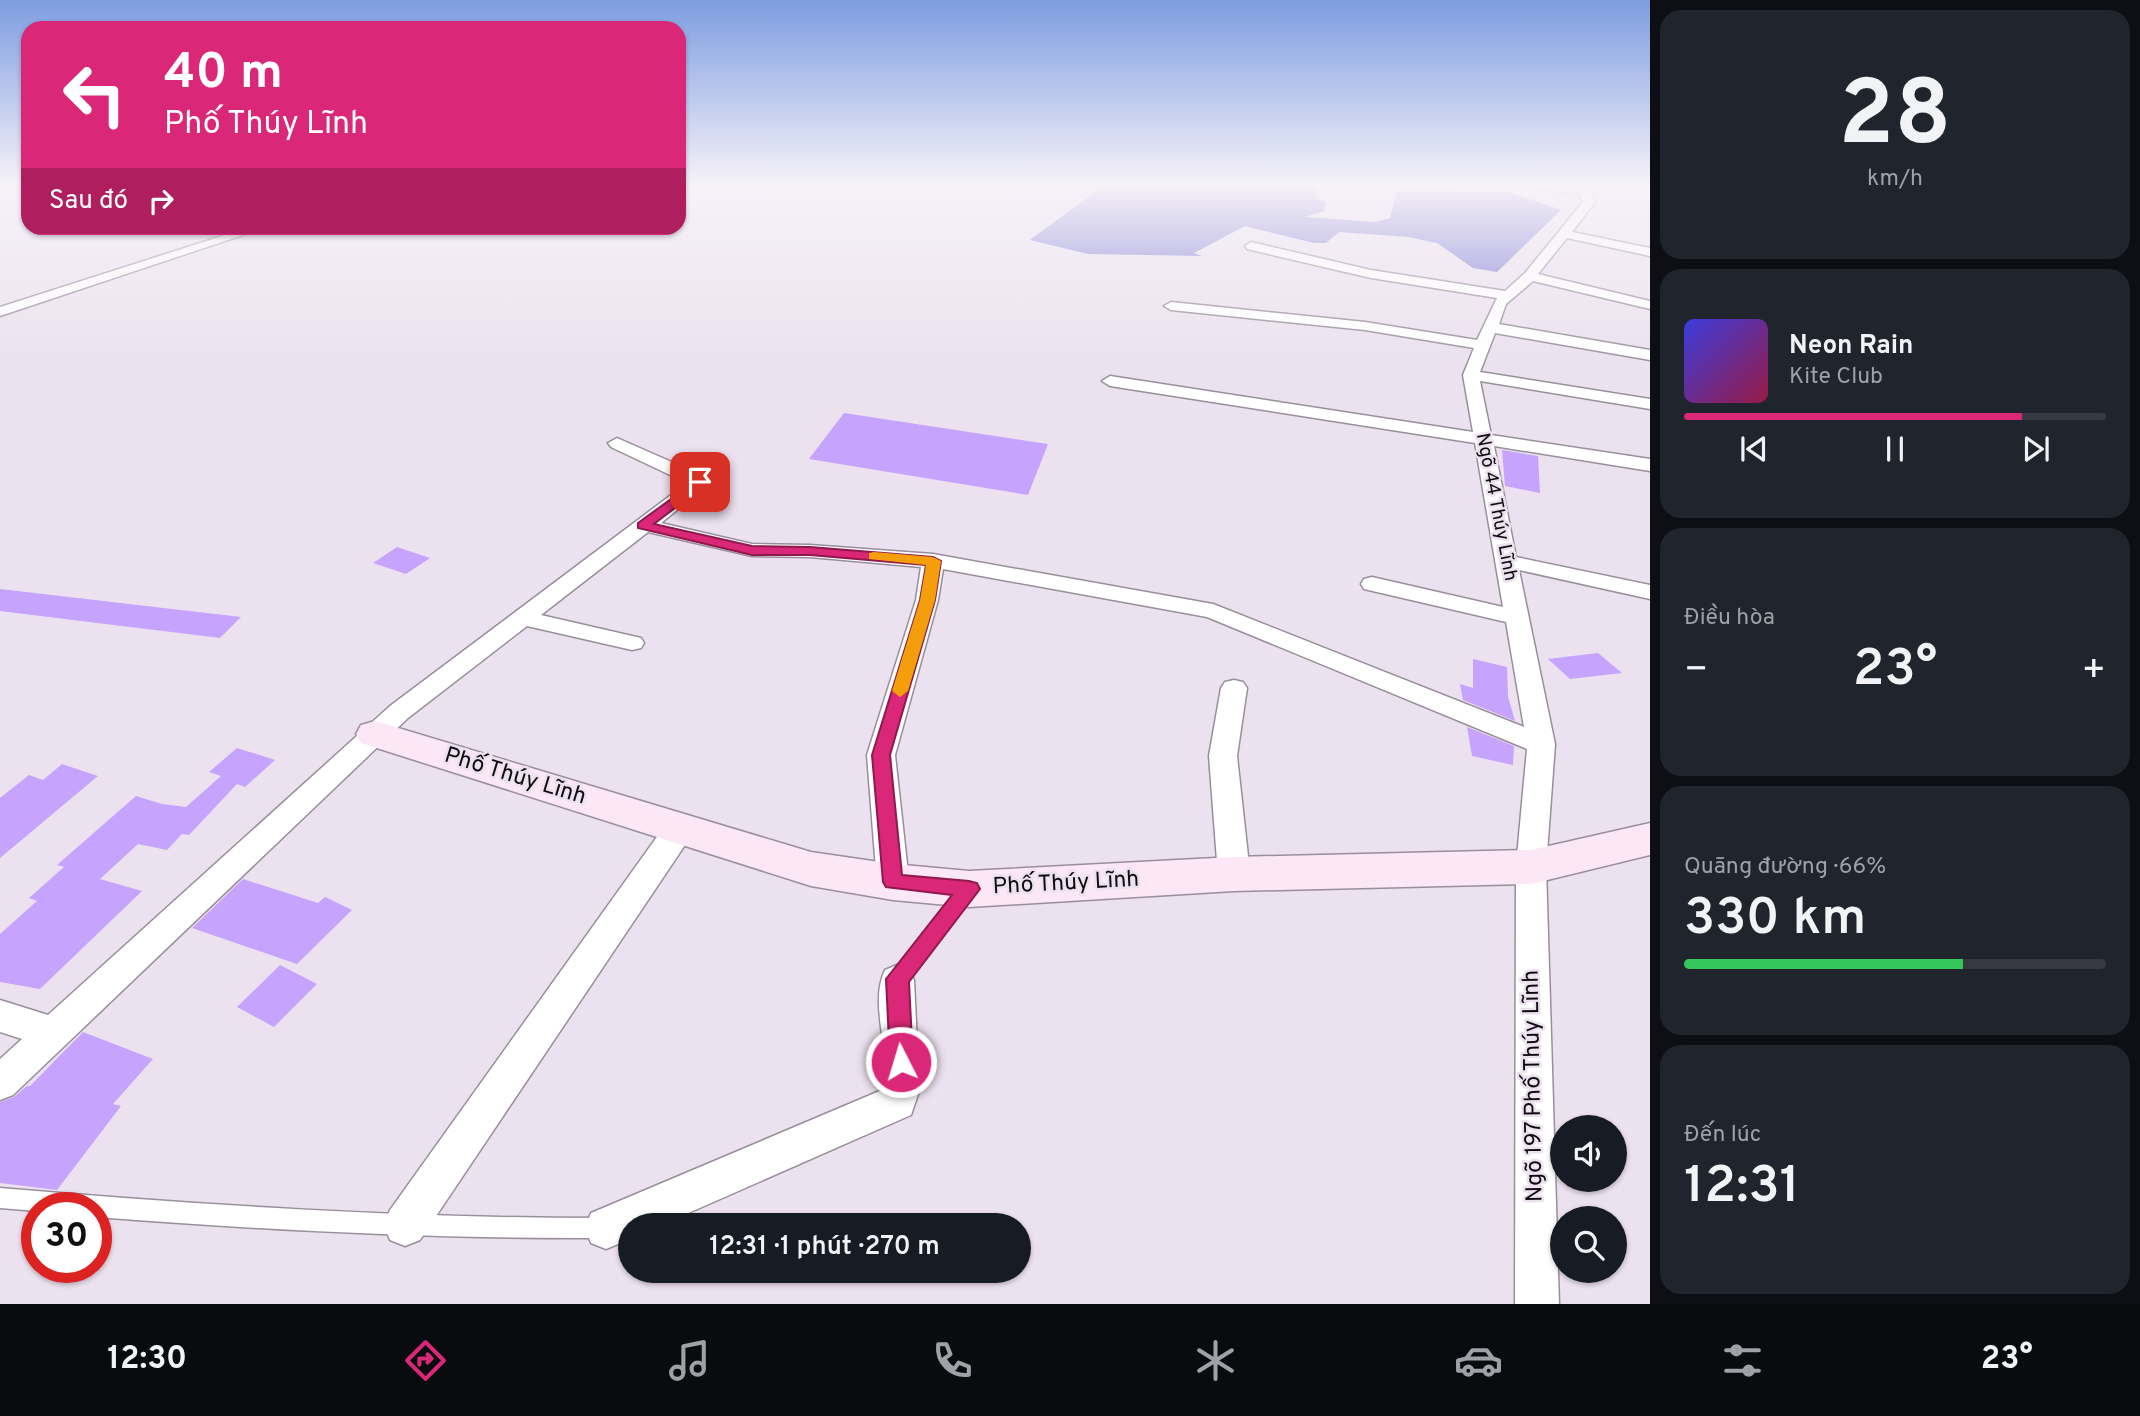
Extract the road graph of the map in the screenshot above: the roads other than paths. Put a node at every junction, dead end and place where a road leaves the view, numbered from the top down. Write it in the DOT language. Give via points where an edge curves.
graph roads {
  1 [pos="200,247"];
  2 [pos="1255,247"];
  3 [pos="1554,247"];
  4 [pos="1530,276"];
  5 [pos="1506,295"];
  6 [pos="0,304"];
  7 [pos="1650,305"];
  8 [pos="1171,306"];
  9 [pos="16,307"];
  10 [pos="0,312"];
  11 [pos="1485,336"];
  12 [pos="1650,355"];
  13 [pos="1471,375"];
  14 [pos="1110,381"];
  15 [pos="1650,404"];
  16 [pos="1483,439"];
  17 [pos="617,443"];
  18 [pos="1650,465"];
  19 [pos="643,526"];
  20 [pos="933,561"];
  21 [pos="1506,561"];
  22 [pos="1373,584"];
  23 [pos="1650,592"];
  24 [pos="1517,617"];
  25 [pos="522,618"];
  26 [pos="632,643"];
  27 [pos="1234,688"];
  28 [pos="375,734"];
  29 [pos="1541,744"];
  30 [pos="680,828"];
  31 [pos="1650,839"];
  32 [pos="1531,867"];
  33 [pos="1234,874"];
  34 [pos="893,882"];
  35 [pos="969,889"];
  36 [pos="897,979"];
  37 [pos="0,1016"];
  38 [pos="54,1032"];
  39 [pos="0,1083"];
  40 [pos="0,1198"];
  41 [pos="405,1225"];
  42 [pos="606,1228"];
  43 [pos="1537,1304"];
  1 -- 9 [label="street"];
  2 -- 5 [label="street" via="1371,274"];
  3 -- 4 [label="street"];
  4 -- 5 [label="street"];
  4 -- 7 [label="street"];
  5 -- 11 [label="street"];
  6 -- 9 [label="street"];
  8 -- 11 [label="street"];
  9 -- 10 [label="street"];
  11 -- 12 [label="street"];
  11 -- 13 [label="street"];
  13 -- 15 [label="street"];
  13 -- 16 [label="street, Ngõ 44 Thúy Lĩnh"];
  14 -- 16 [label="street"];
  16 -- 18 [label="street"];
  16 -- 21 [label="street, Ngõ 44 Thúy Lĩnh"];
  17 -- 19 [label="street" via="709,475"];
  19 -- 20 [label="street" via="752,550"];
  19 -- 25 [label="street"];
  20 -- 29 [label="street" via="1213,611"];
  20 -- 34 [label="street" via="927,600 881,755"];
  21 -- 23 [label="street"];
  21 -- 24 [label="street, Ngõ 44 Thúy Lĩnh"];
  22 -- 24 [label="street"];
  24 -- 29 [label="street, Ngõ 44 Thúy Lĩnh"];
  25 -- 26 [label="street"];
  25 -- 28 [label="street"];
  27 -- 33 [label="street" via="1223,756"];
  28 -- 30 [label="street, Phố Thúy Lĩnh"];
  28 -- 38 [label="street"];
  29 -- 32 [label="street, Ngõ 44 Thúy Lĩnh"];
  30 -- 34 [label="street, Phố Thúy Lĩnh" via="811,869"];
  30 -- 41 [label="street"];
  31 -- 32 [label="street, Phố Thúy Lĩnh"];
  32 -- 33 [label="street, Phố Thúy Lĩnh"];
  32 -- 43 [label="street, Ngõ 197 Phố Thúy Lĩnh"];
  33 -- 35 [label="street, Phố Thúy Lĩnh"];
  34 -- 35 [label="street, Phố Thúy Lĩnh"];
  35 -- 36 [label="lane"];
  36 -- 42 [label="street" via="904,1080 898,1102"];
  37 -- 38 [label="street"];
  38 -- 39 [label="street"];
  40 -- 41 [label="lane" via="197,1216"];
  41 -- 42 [label="lane" via="499,1230"];
}
